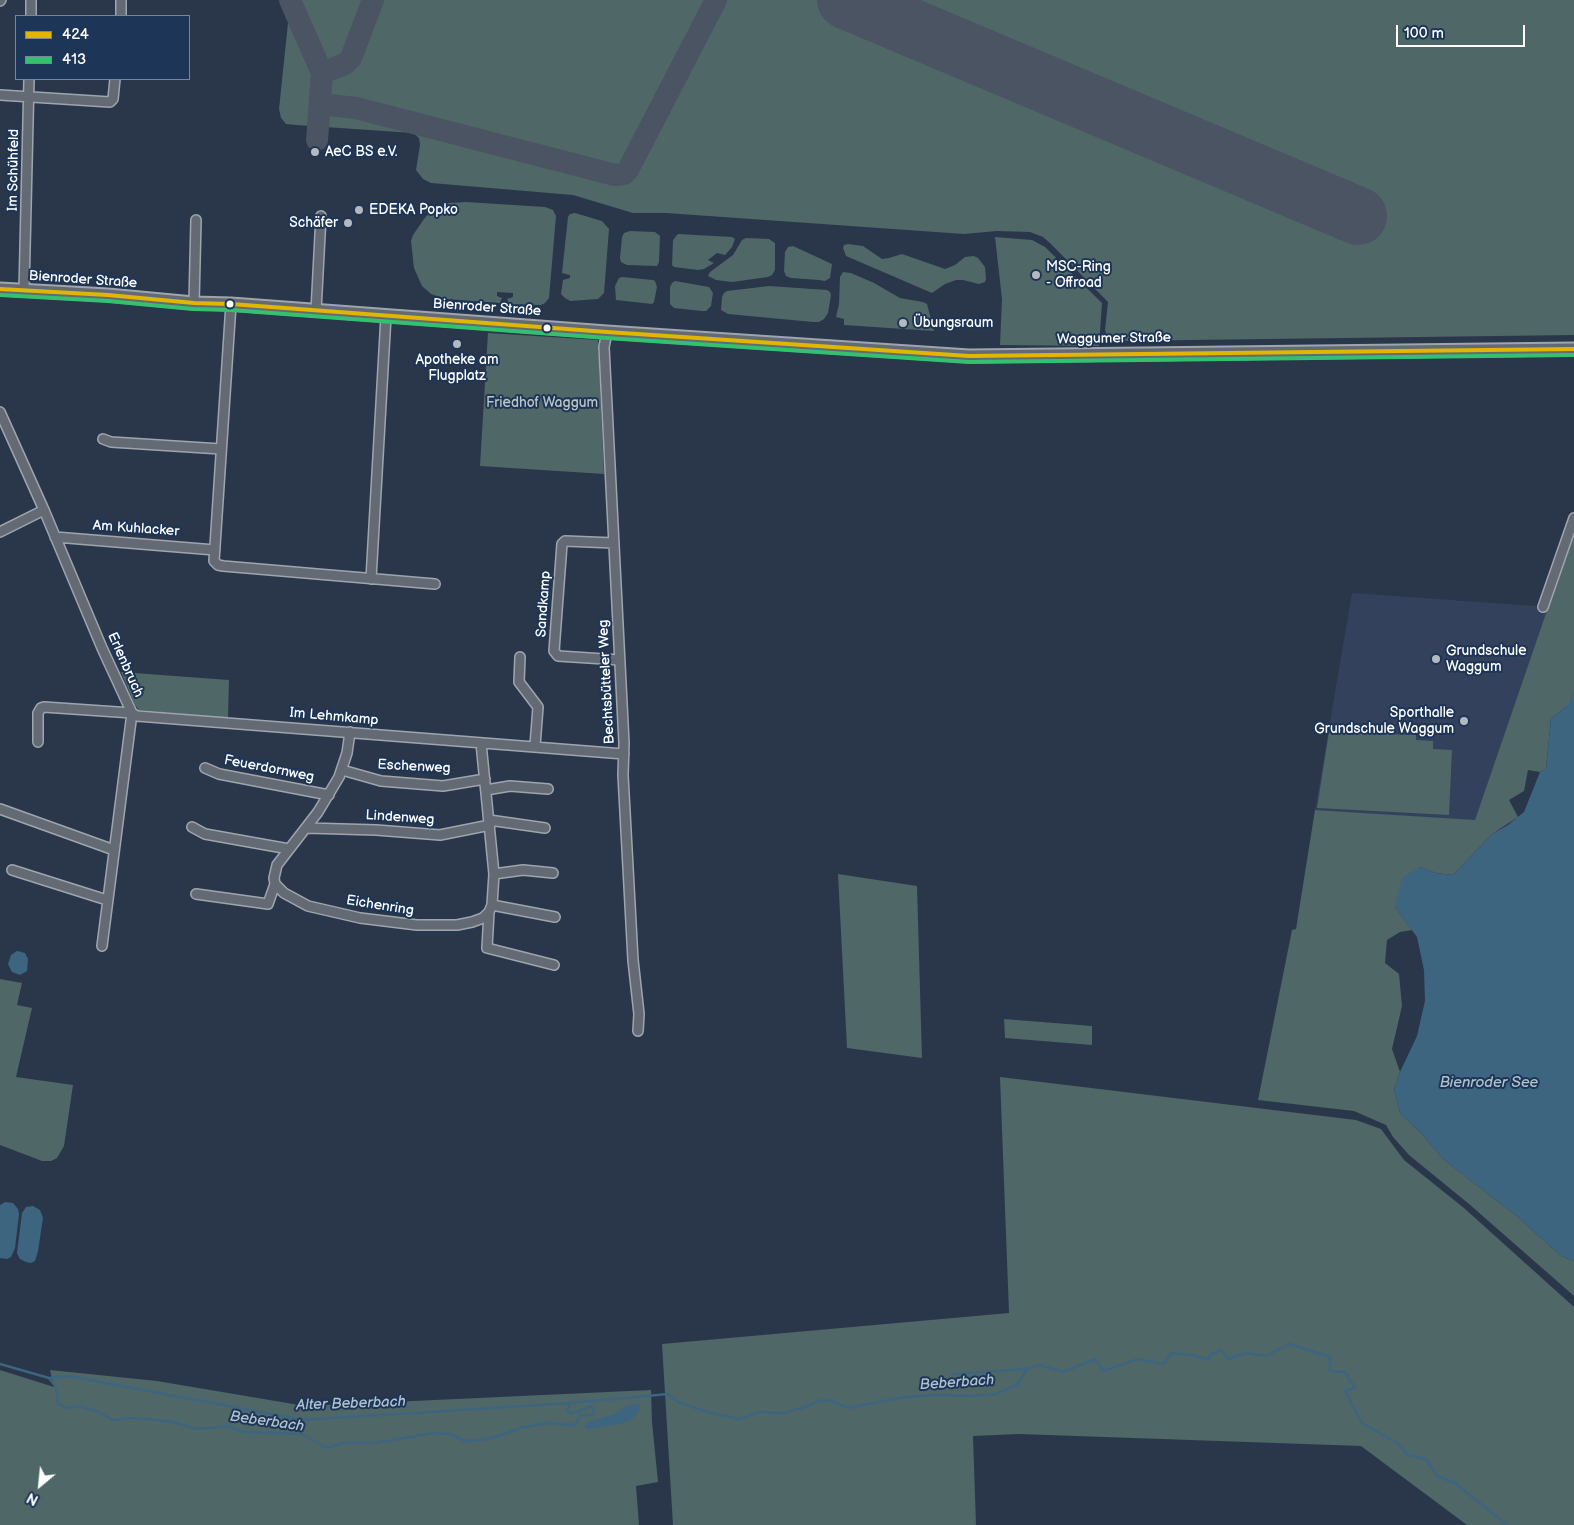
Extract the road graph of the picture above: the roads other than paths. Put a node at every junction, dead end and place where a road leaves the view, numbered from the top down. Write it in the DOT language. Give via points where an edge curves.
graph roads {
  1 [pos="31,0"];
  2 [pos="122,0"];
  3 [pos="31,15"];
  4 [pos="120,15"];
  5 [pos="29,80"];
  6 [pos="115,80"];
  7 [pos="0,95"];
  8 [pos="29,97"];
  9 [pos="321,216"];
  10 [pos="196,220"];
  11 [pos="0,289"];
  12 [pos="24,291"];
  13 [pos="194,303"];
  14 [pos="231,304"];
  15 [pos="316,311"];
  16 [pos="386,316"];
  17 [pos="607,332"];
  18 [pos="655,335"];
  19 [pos="1574,349"];
  20 [pos="0,412"];
  21 [pos="103,439"];
  22 [pos="221,449"];
  23 [pos="44,510"];
  24 [pos="1574,518"];
  25 [pos="0,532"];
  26 [pos="55,537"];
  27 [pos="614,544"];
  28 [pos="215,550"];
  29 [pos="371,579"];
  30 [pos="435,584"];
  31 [pos="1543,607"];
  32 [pos="520,657"];
  33 [pos="620,660"];
  34 [pos="132,713"];
  35 [pos="350,732"];
  36 [pos="38,742"];
  37 [pos="481,743"];
  38 [pos="535,746"];
  39 [pos="624,754"];
  40 [pos="205,768"];
  41 [pos="342,770"];
  42 [pos="485,779"];
  43 [pos="548,789"];
  44 [pos="486,790"];
  45 [pos="329,795"];
  46 [pos="0,809"];
  47 [pos="490,823"];
  48 [pos="192,827"];
  49 [pos="307,828"];
  50 [pos="545,828"];
  51 [pos="289,849"];
  52 [pos="114,850"];
  53 [pos="12,870"];
  54 [pos="553,873"];
  55 [pos="494,874"];
  56 [pos="275,884"];
  57 [pos="196,894"];
  58 [pos="107,900"];
  59 [pos="491,908"];
  60 [pos="555,917"];
  61 [pos="102,946"];
  62 [pos="554,965"];
  63 [pos="638,1031"];
  1 -- 3 [label="street"];
  2 -- 4 [label="street"];
  5 -- 8 [label="street, Im Schühfeld"];
  6 -- 8 [label="street" via="110,102"];
  7 -- 8 [label="street"];
  8 -- 12 [label="street, Im Schühfeld"];
  9 -- 15 [label="street"];
  10 -- 13 [label="street"];
  11 -- 12 [label="street, Bienroder Straße"];
  12 -- 13 [label="street, Bienroder Straße"];
  13 -- 14 [label="street, Bienroder Straße"];
  14 -- 15 [label="street, Bienroder Straße"];
  14 -- 22 [label="street"];
  15 -- 16 [label="street, Bienroder Straße"];
  16 -- 17 [label="street, Bienroder Straße"];
  16 -- 29 [label="street"];
  17 -- 18 [label="street, Bienroder Straße"];
  17 -- 27 [label="street, Bechtsbütteler Weg" via="604,347"];
  18 -- 19 [label="street, Waggumer Straße" via="969,356"];
  20 -- 23 [label="street, Erlenbruch"];
  21 -- 22 [label="street"];
  22 -- 28 [label="street"];
  23 -- 25 [label="street"];
  23 -- 26 [label="street, Erlenbruch"];
  24 -- 31 [label="street"];
  26 -- 28 [label="street, Am Kuhlacker"];
  26 -- 34 [label="street, Erlenbruch"];
  27 -- 33 [label="street, Bechtsbütteler Weg"];
  27 -- 33 [label="street, Sandkamp" via="562,544 554,651 558,656"];
  28 -- 29 [label="street" via="214,561 223,566"];
  29 -- 30 [label="street"];
  32 -- 38 [label="street" via="518,682 538,707"];
  33 -- 39 [label="street, Bechtsbütteler Weg"];
  34 -- 35 [label="street, Im Lehmkamp" via="137,716"];
  34 -- 36 [label="street, Im Lehmkamp" via="40,708"];
  34 -- 52 [label="street, Erlenbruch"];
  35 -- 37 [label="street, Im Lehmkamp"];
  35 -- 41 [label="street"];
  37 -- 38 [label="street, Im Lehmkamp"];
  37 -- 42 [label="street"];
  38 -- 39 [label="street, Im Lehmkamp"];
  39 -- 63 [label="street, Bechtsbütteler Weg"];
  40 -- 45 [label="street, Feuerdornweg" via="219,774"];
  41 -- 42 [label="street, Eschenweg" via="381,781 443,786"];
  41 -- 45 [label="street"];
  42 -- 44 [label="street"];
  43 -- 44 [label="street" via="510,786"];
  44 -- 47 [label="street"];
  45 -- 49 [label="street"];
  46 -- 52 [label="street"];
  47 -- 49 [label="street, Lindenweg" via="440,835"];
  47 -- 50 [label="street, Lindenweg"];
  47 -- 55 [label="street"];
  48 -- 51 [label="street" via="205,834"];
  49 -- 51 [label="street"];
  51 -- 56 [label="street" via="278,865"];
  52 -- 58 [label="street, Erlenbruch"];
  53 -- 58 [label="street"];
  54 -- 55 [label="street" via="523,870"];
  55 -- 59 [label="street"];
  56 -- 57 [label="street" via="268,904"];
  56 -- 59 [label="street, Eichenring" via="308,906 383,922 457,925 478,920"];
  58 -- 61 [label="street, Erlenbruch"];
  59 -- 60 [label="street"];
  59 -- 62 [label="street" via="487,948"];
}
